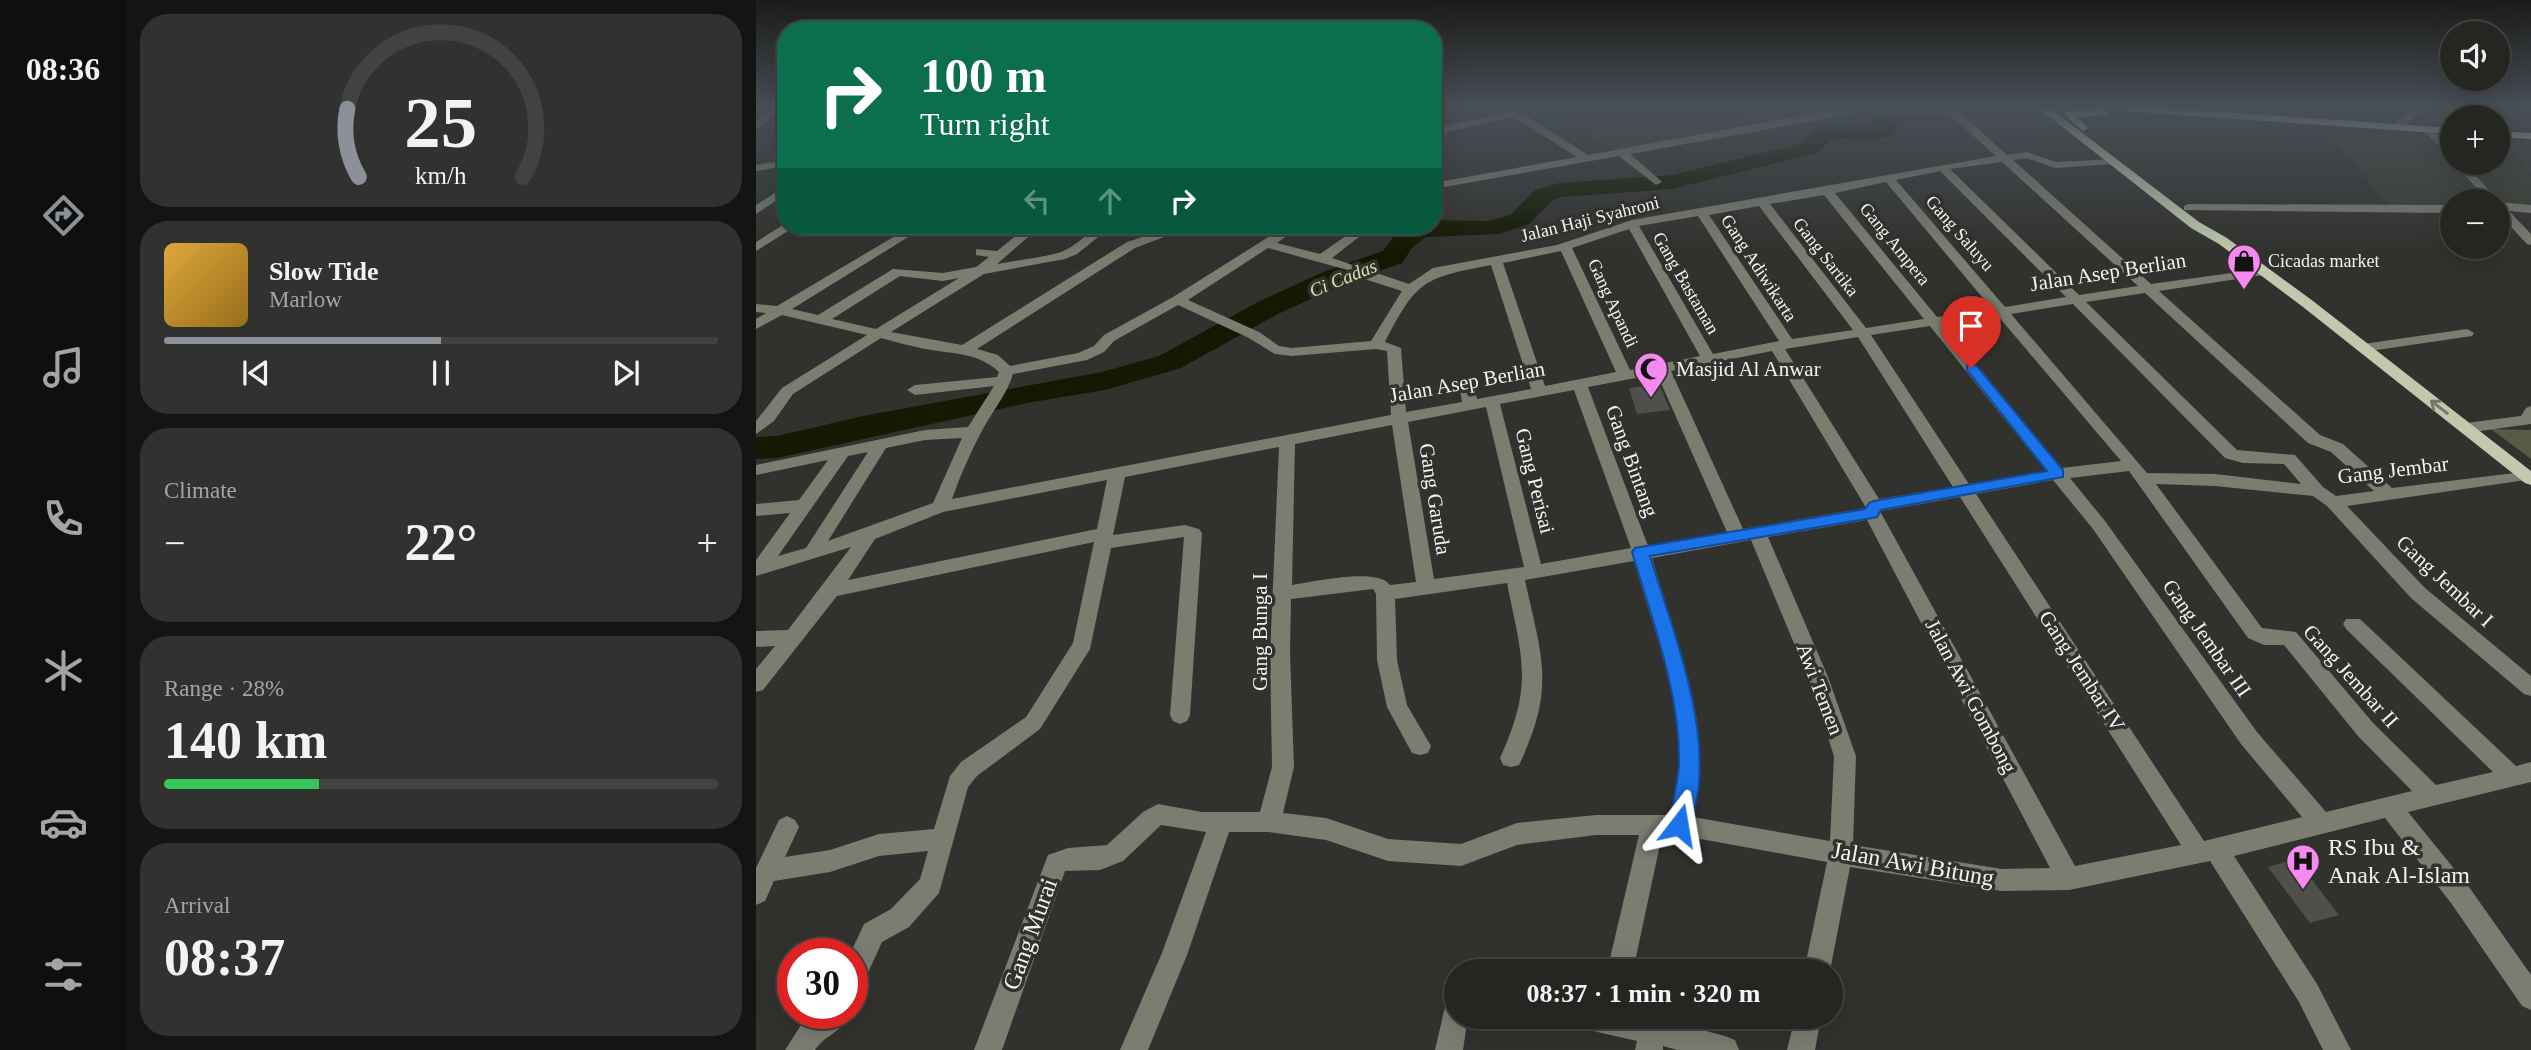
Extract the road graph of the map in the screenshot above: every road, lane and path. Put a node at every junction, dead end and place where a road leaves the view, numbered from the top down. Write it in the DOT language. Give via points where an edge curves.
graph roads {
  1 [pos="1581,155"];
  2 [pos="1606,155"];
  3 [pos="1624,155"];
  4 [pos="1999,155"];
  5 [pos="2105,155"];
  6 [pos="2118,155"];
  7 [pos="2002,158"];
  8 [pos="1587,159"];
  9 [pos="2112,160"];
  10 [pos="777,164"];
  11 [pos="1942,167"];
  12 [pos="756,168"];
  13 [pos="2470,175"];
  14 [pos="1888,178"];
  15 [pos="1656,182"];
  16 [pos="1442,184"];
  17 [pos="2483,189"];
  18 [pos="1827,191"];
  19 [pos="777,195"];
  20 [pos="1762,202"];
  21 [pos="2510,207"];
  22 [pos="2188,208"];
  23 [pos="2440,209"];
  24 [pos="2531,209"];
  25 [pos="756,210"];
  26 [pos="1701,212"];
  27 [pos="2510,219"];
  28 [pos="1632,224"];
  29 [pos="777,234"];
  30 [pos="905,235"];
  31 [pos="1024,235"];
  32 [pos="1094,235"];
  33 [pos="1160,235"];
  34 [pos="1281,235"];
  35 [pos="1355,235"];
  36 [pos="2223,241"];
  37 [pos="2531,242"];
  38 [pos="1268,244"];
  39 [pos="1565,246"];
  40 [pos="756,247"];
  41 [pos="980,252"];
  42 [pos="1000,255"];
  43 [pos="1495,259"];
  44 [pos="1321,260"];
  45 [pos="979,271"];
  46 [pos="2263,271"];
  47 [pos="2149,287"];
  48 [pos="1413,290"];
  49 [pos="1178,300"];
  50 [pos="2077,300"];
  51 [pos="756,308"];
  52 [pos="783,311"];
  53 [pos="2005,311"];
  54 [pos="820,320"];
  55 [pos="1932,322"];
  56 [pos="756,325"];
  57 [pos="1862,332"];
  58 [pos="879,334"];
  59 [pos="2467,334"];
  60 [pos="1376,345"];
  61 [pos="1782,345"];
  62 [pos="2363,348"];
  63 [pos="965,351"];
  64 [pos="1709,359"];
  65 [pos="1663,370"];
  66 [pos="1626,377"];
  67 [pos="1466,383"];
  68 [pos="1580,385"];
  69 [pos="1001,387"];
  70 [pos="915,390"];
  71 [pos="1540,393"];
  72 [pos="2531,398"];
  73 [pos="1492,402"];
  74 [pos="2531,404"];
  75 [pos="1471,405"];
  76 [pos="2531,411"];
  77 [pos="1399,417"];
  78 [pos="2466,428"];
  79 [pos="756,429"];
  80 [pos="973,432"];
  81 [pos="1287,440"];
  82 [pos="881,444"];
  83 [pos="843,452"];
  84 [pos="756,470"];
  85 [pos="2138,471"];
  86 [pos="1117,473"];
  87 [pos="2058,474"];
  88 [pos="2529,477"];
  89 [pos="1966,489"];
  90 [pos="2390,496"];
  91 [pos="2325,497"];
  92 [pos="802,506"];
  93 [pos="940,507"];
  94 [pos="756,510"];
  95 [pos="1873,510"];
  96 [pos="869,535"];
  97 [pos="1747,535"];
  98 [pos="1105,538"];
  99 [pos="1641,552"];
  100 [pos="811,554"];
  101 [pos="758,568"];
  102 [pos="1534,571"];
  103 [pos="1515,575"];
  104 [pos="1426,587"];
  105 [pos="831,590"];
  106 [pos="1284,593"];
  107 [pos="1385,593"];
  108 [pos="2353,624"];
  109 [pos="793,637"];
  110 [pos="756,639"];
  111 [pos="756,684"];
  112 [pos="2531,688"];
  113 [pos="1180,715"];
  114 [pos="1420,746"];
  115 [pos="1511,758"];
  116 [pos="2522,775"];
  117 [pos="2432,797"];
  118 [pos="2390,807"];
  119 [pos="1269,822"];
  120 [pos="2322,824"];
  121 [pos="1294,825"];
  122 [pos="1653,825"];
  123 [pos="1679,825"];
  124 [pos="786,827"];
  125 [pos="1219,829"];
  126 [pos="943,839"];
  127 [pos="2207,851"];
  128 [pos="1841,852"];
  129 [pos="767,871"];
  130 [pos="2069,879"];
  131 [pos="756,892"];
  132 [pos="868,944"];
  133 [pos="1623,959"];
  134 [pos="1819,959"];
  135 [pos="2531,997"];
  136 [pos="813,1029"];
  137 [pos="1452,1029"];
  138 [pos="1628,1029"];
  139 [pos="1805,1029"];
  140 [pos="1651,1040"];
  141 [pos="799,1050"];
  142 [pos="988,1050"];
  143 [pos="1135,1050"];
  144 [pos="1449,1050"];
  145 [pos="1726,1050"];
  146 [pos="1801,1050"];
  147 [pos="2337,1050"];
  1 -- 8 [label="street"];
  2 -- 8 [label="street"];
  3 -- 15 [label="street"];
  4 -- 7 [label="street"];
  5 -- 9 [label="main road"];
  6 -- 22 [label="main road"];
  7 -- 9 [label="street, Jalan Haji Syahroni" via="2029,155 2055,165"];
  7 -- 11 [label="street, Jalan Haji Syahroni"];
  7 -- 47 [label="street"];
  8 -- 16 [label="street"];
  9 -- 36 [label="main road" via="2195,225"];
  10 -- 12 [label="street"];
  11 -- 14 [label="street, Jalan Haji Syahroni"];
  11 -- 50 [label="street, Gang Jembar I"];
  13 -- 17 [label="street"];
  14 -- 18 [label="street, Jalan Haji Syahroni"];
  14 -- 53 [label="street, Gang Saluyu"];
  18 -- 20 [label="street, Jalan Haji Syahroni"];
  18 -- 55 [label="street, Gang Ampera"];
  19 -- 25 [label="street"];
  20 -- 26 [label="street, Jalan Haji Syahroni"];
  20 -- 57 [label="street, Gang Sartika"];
  21 -- 24 [label="street"];
  22 -- 23 [label="street"];
  22 -- 36 [label="main road"];
  26 -- 28 [label="street, Jalan Haji Syahroni"];
  26 -- 61 [label="street, Gang Adiwikarta"];
  27 -- 37 [label="street"];
  28 -- 39 [label="street, Jalan Haji Syahroni"];
  28 -- 64 [label="street, Gang Bastaman"];
  29 -- 40 [label="street"];
  30 -- 52 [label="street"];
  31 -- 42 [label="street"];
  32 -- 45 [label="street" via="1066,255"];
  33 -- 63 [label="street" via="1131,245"];
  34 -- 38 [label="street"];
  35 -- 44 [label="street"];
  36 -- 46 [label="main road"];
  38 -- 44 [label="street"];
  38 -- 49 [label="street"];
  39 -- 43 [label="street, Jalan Haji Syahroni"];
  39 -- 66 [label="street, Gang Apandi"];
  41 -- 42 [label="street"];
  42 -- 45 [label="street"];
  43 -- 48 [label="street, Jalan Haji Syahroni" via="1428,274"];
  43 -- 71 [label="street"];
  44 -- 48 [label="street"];
  45 -- 54 [label="street" via="943,277 898,272"];
  45 -- 58 [label="street"];
  46 -- 47 [label="street, Jalan Asep Berlian"];
  46 -- 62 [label="main road"];
  47 -- 50 [label="street, Jalan Asep Berlian"];
  47 -- 90 [label="street" via="2314,439 2337,448"];
  48 -- 60 [label="street, Jalan Haji Syahroni" via="1397,307"];
  49 -- 60 [label="street" via="1275,350"];
  49 -- 69 [label="street" via="1082,357"];
  50 -- 53 [label="street, Jalan Asep Berlian"];
  50 -- 91 [label="street, Gang Jembar I" via="2231,454 2289,459"];
  51 -- 52 [label="street"];
  52 -- 54 [label="street"];
  52 -- 56 [label="street"];
  53 -- 55 [label="street, Jalan Asep Berlian"];
  53 -- 85 [label="street, Gang Saluyu"];
  54 -- 58 [label="street"];
  55 -- 57 [label="street, Jalan Asep Berlian"];
  55 -- 87 [label="street, Gang Ampera"];
  57 -- 61 [label="street, Jalan Asep Berlian"];
  57 -- 89 [label="street, Gang Sartika"];
  58 -- 63 [label="street"];
  58 -- 79 [label="street" via="787,391"];
  59 -- 62 [label="street"];
  60 -- 77 [label="street, Gang Garuda" via="1394,348"];
  61 -- 64 [label="street, Jalan Asep Berlian"];
  61 -- 95 [label="street, Gang Adiwikarta"];
  78 -- 62 [label="main road, one-way"];
  63 -- 69 [label="street" via="993,358"];
  64 -- 65 [label="street, Jalan Asep Berlian"];
  65 -- 66 [label="street, Jalan Asep Berlian"];
  65 -- 97 [label="street, Awi Temen"];
  66 -- 68 [label="street, Jalan Asep Berlian"];
  67 -- 75 [label="street"];
  68 -- 71 [label="street, Jalan Asep Berlian"];
  68 -- 99 [label="street, Gang Bintang"];
  69 -- 70 [label="street"];
  69 -- 80 [label="street"];
  71 -- 73 [label="street, Jalan Asep Berlian"];
  72 -- 74 [label="street"];
  73 -- 75 [label="street, Jalan Asep Berlian"];
  73 -- 102 [label="street, Gang Perisai"];
  75 -- 77 [label="street, Jalan Asep Berlian"];
  76 -- 78 [label="street" via="2528,420"];
  77 -- 81 [label="street, Jalan Asep Berlian"];
  77 -- 104 [label="street, Gang Garuda"];
  78 -- 88 [label="main road"];
  80 -- 82 [label="street"];
  80 -- 93 [label="street"];
  81 -- 86 [label="street, Jalan Asep Berlian"];
  81 -- 106 [label="street, Gang Bunga I"];
  82 -- 83 [label="street"];
  82 -- 100 [label="street"];
  83 -- 84 [label="street"];
  83 -- 92 [label="street"];
  85 -- 87 [label="street, Gang Jembar"];
  85 -- 91 [label="street, Gang Jembar"];
  85 -- 117 [label="street, Gang Jembar II" via="2255,633 2288,637 2366,730"];
  86 -- 93 [label="street, Jalan Asep Berlian"];
  86 -- 98 [label="street"];
  87 -- 89 [label="street, Gang Jembar"];
  87 -- 120 [label="street, Gang Jembar III" via="2136,575 2249,738"];
  88 -- 90 [label="street, Gang Jembar"];
  89 -- 95 [label="street, Gang Jembar"];
  89 -- 127 [label="street, Gang Jembar IV"];
  90 -- 91 [label="street, Gang Jembar"];
  91 -- 112 [label="street, Gang Jembar I" via="2418,593"];
  92 -- 94 [label="street"];
  92 -- 101 [label="street"];
  93 -- 96 [label="street, Jalan Asep Berlian"];
  95 -- 97 [label="street, Gang Jembar"];
  95 -- 130 [label="street, Jalan Awi Gombong"];
  96 -- 100 [label="street, Jalan Asep Berlian"];
  96 -- 105 [label="street"];
  97 -- 99 [label="street, Gang Jembar"];
  97 -- 128 [label="street, Awi Temen" via="1818,677 1845,755"];
  98 -- 105 [label="street"];
  98 -- 113 [label="street" via="1193,533"];
  98 -- 126 [label="street" via="1083,644 1033,723 969,769 958,783"];
  99 -- 102 [label="street, Gang Jembar"];
  99 -- 123 [label="street, Gang Bintang" via="1689,734 1689,785"];
  100 -- 101 [label="street, Jalan Asep Berlian"];
  102 -- 103 [label="street, Gang Jembar"];
  103 -- 104 [label="street, Gang Jembar"];
  103 -- 115 [label="street" via="1536,682 1526,731"];
  104 -- 107 [label="street, Gang Jembar"];
  105 -- 109 [label="street"];
  106 -- 107 [label="street" via="1372,582"];
  106 -- 119 [label="street, Gang Bunga I" via="1280,654 1283,767"];
  107 -- 114 [label="street" via="1387,660 1394,697"];
  108 -- 116 [label="street"];
  109 -- 110 [label="street"];
  109 -- 111 [label="street"];
  116 -- 117 [label="street, Jalan Awi Bitung"];
  117 -- 118 [label="street, Jalan Awi Bitung"];
  118 -- 120 [label="street, Jalan Awi Bitung"];
  118 -- 135 [label="street" via="2460,895"];
  119 -- 121 [label="street, Gang Murai"];
  119 -- 142 [label="street, Gang Murai" via="1202,822 1158,814 1126,848 1093,860 1067,858 1056,863"];
  120 -- 127 [label="street, Jalan Awi Bitung"];
  121 -- 122 [label="street, Jalan Awi Bitung" via="1326,829 1388,850 1461,855 1517,834 1596,825"];
  122 -- 123 [label="street, Jalan Awi Bitung"];
  122 -- 133 [label="street"];
  123 -- 128 [label="street, Jalan Awi Bitung"];
  124 -- 129 [label="street"];
  125 -- 143 [label="street"];
  126 -- 129 [label="street" via="878,845 830,861"];
  126 -- 132 [label="street" via="930,885 900,918 873,933"];
  127 -- 130 [label="street, Jalan Awi Bitung"];
  127 -- 147 [label="street, Gang Jembar IV" via="2308,993"];
  128 -- 130 [label="street, Jalan Awi Bitung" via="2002,880"];
  128 -- 134 [label="street, Awi Temen"];
  129 -- 131 [label="street"];
  136 -- 141 [label="street"];
  137 -- 144 [label="street"];
  138 -- 140 [label="street"];
  139 -- 146 [label="street"];
  140 -- 145 [label="street"];
}
